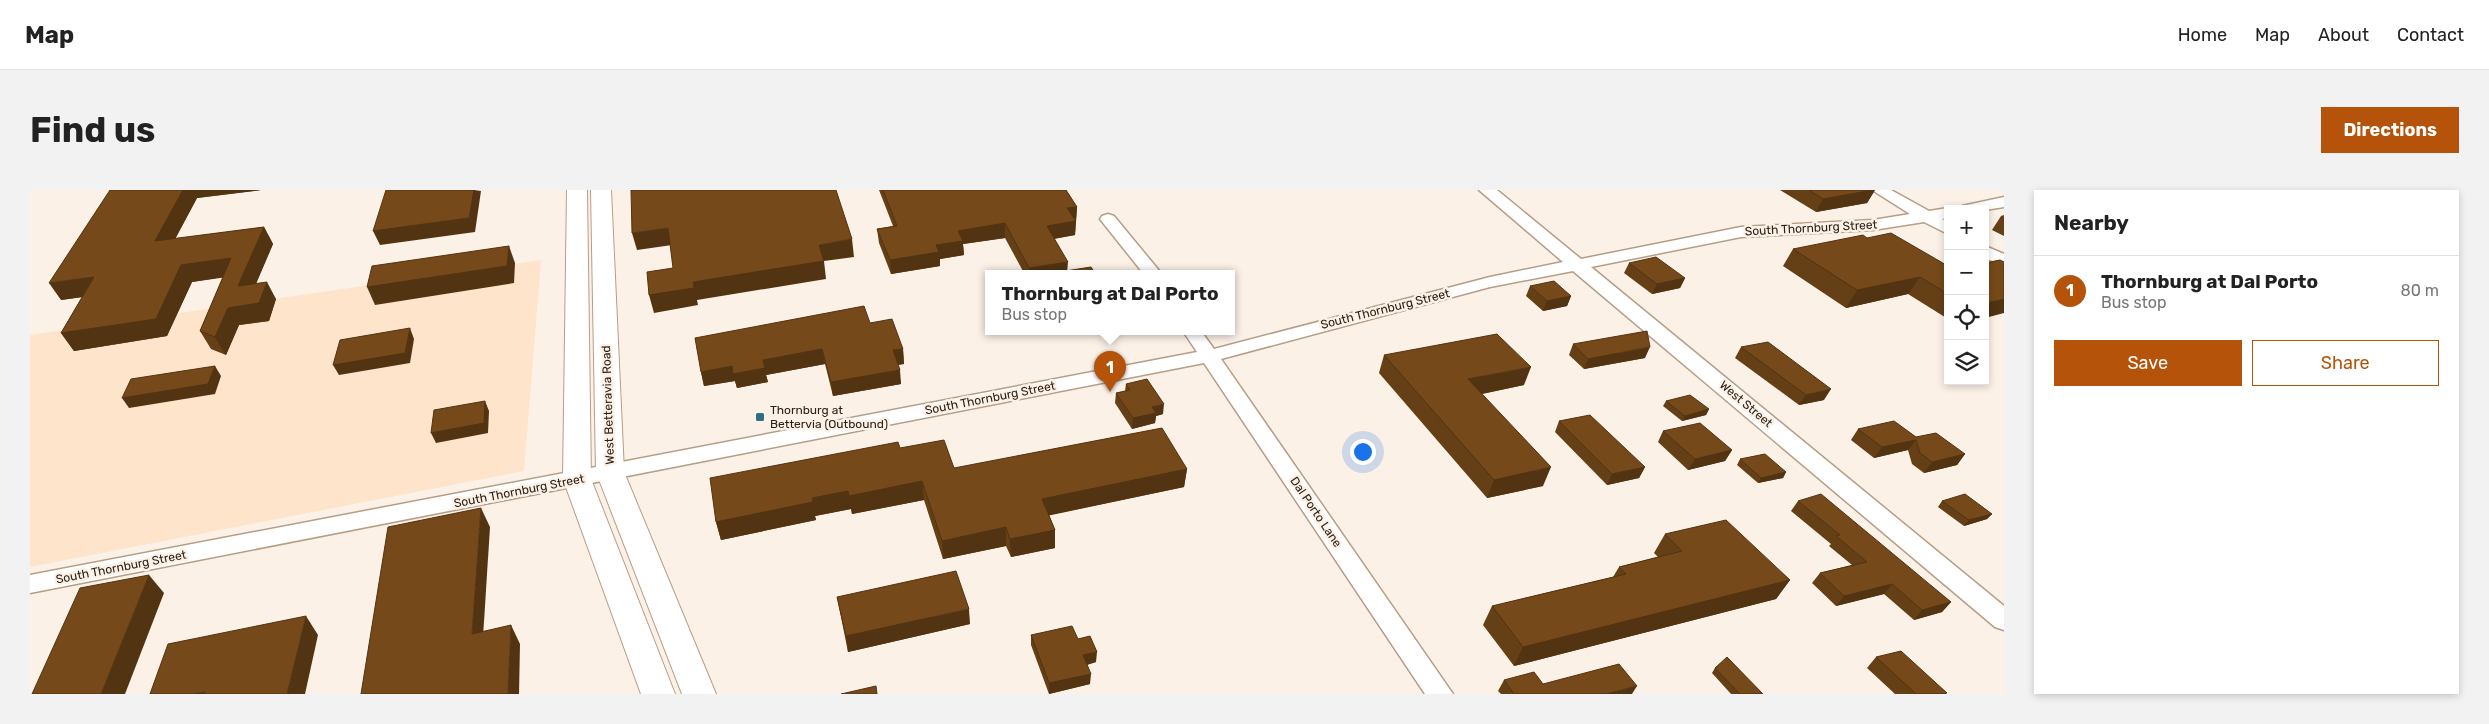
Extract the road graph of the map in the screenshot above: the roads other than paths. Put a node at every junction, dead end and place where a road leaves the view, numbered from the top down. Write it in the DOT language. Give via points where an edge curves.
graph roads {
  1 [pos="577,190"];
  2 [pos="601,190"];
  3 [pos="1486,190"];
  4 [pos="1880,190"];
  5 [pos="2004,202"];
  6 [pos="1989,205"];
  7 [pos="1944,214"];
  8 [pos="1926,217"];
  9 [pos="1108,219"];
  10 [pos="1944,227"];
  11 [pos="1989,253"];
  12 [pos="2004,262"];
  13 [pos="1578,264"];
  14 [pos="1150,270"];
  15 [pos="1195,335"];
  16 [pos="1209,356"];
  17 [pos="610,472"];
  18 [pos="577,479"];
  19 [pos="30,584"];
  20 [pos="2004,620"];
  21 [pos="658,694"];
  22 [pos="699,694"];
  23 [pos="1440,694"];
  1 -- 18 [label="main road"];
  2 -- 17 [label="main road, West Betteravia Road"];
  3 -- 13 [label="street, West Street"];
  4 -- 8 [label="street"];
  5 -- 6 [label="street"];
  7 -- 8 [label="street, South Thornburg Street"];
  8 -- 10 [label="street"];
  8 -- 13 [label="street, South Thornburg Street" via="1873,225 1741,232"];
  9 -- 14 [label="street"];
  11 -- 12 [label="street"];
  13 -- 16 [label="street, South Thornburg Street" via="1490,282"];
  13 -- 20 [label="street, West Street"];
  15 -- 16 [label="street, Dal Porto Lane"];
  16 -- 17 [label="street, South Thornburg Street"];
  16 -- 23 [label="street, Dal Porto Lane"];
  17 -- 18 [label="street, South Thornburg Street"];
  17 -- 22 [label="main road, West Betteravia Road"];
  18 -- 19 [label="street, South Thornburg Street"];
  18 -- 21 [label="main road"];
}
